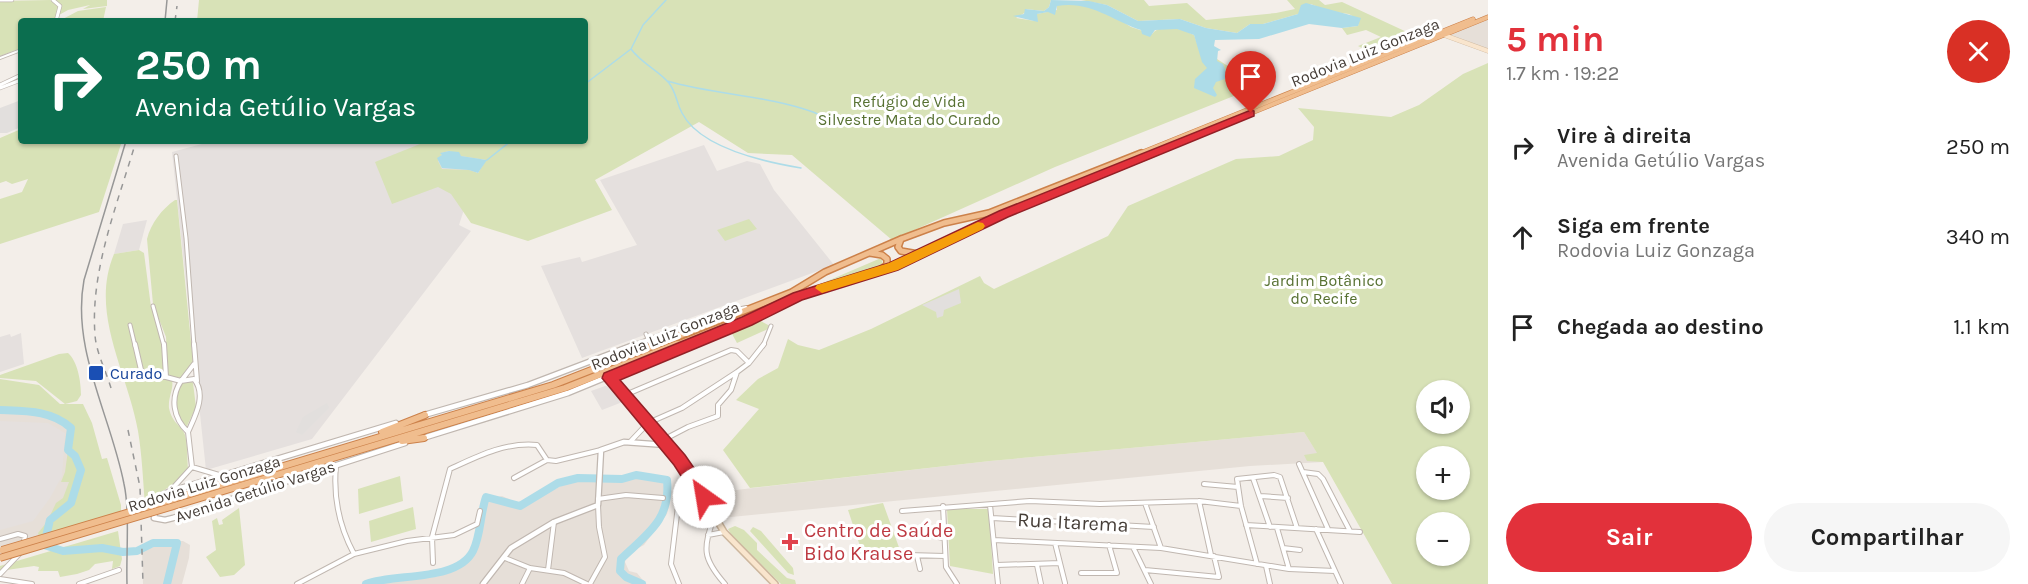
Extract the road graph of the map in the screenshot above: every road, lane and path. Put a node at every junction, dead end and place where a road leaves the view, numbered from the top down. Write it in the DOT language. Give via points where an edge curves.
graph roads {
  1 [pos="0,0"];
  2 [pos="12,0"];
  3 [pos="53,0"];
  4 [pos="64,13"];
  5 [pos="1488,15"];
  6 [pos="57,18"];
  7 [pos="58,18"];
  8 [pos="1444,35"];
  9 [pos="18,51"];
  10 [pos="1488,51"];
  11 [pos="0,58"];
  12 [pos="18,77"];
  13 [pos="18,81"];
  14 [pos="0,87"];
  15 [pos="176,156"];
  16 [pos="901,239"];
  17 [pos="865,254"];
  18 [pos="922,254"];
  19 [pos="877,272"];
  20 [pos="798,297"];
  21 [pos="759,305"];
  22 [pos="153,306"];
  23 [pos="130,326"];
  24 [pos="771,326"];
  25 [pos="646,334"];
  26 [pos="634,339"];
  27 [pos="649,341"];
  28 [pos="638,345"];
  29 [pos="195,362"];
  30 [pos="749,363"];
  31 [pos="737,372"];
  32 [pos="166,377"];
  33 [pos="610,378"];
  34 [pos="181,381"];
  35 [pos="197,381"];
  36 [pos="626,395"];
  37 [pos="425,415"];
  38 [pos="648,423"];
  39 [pos="188,432"];
  40 [pos="424,438"];
  41 [pos="630,442"];
  42 [pos="665,443"];
  43 [pos="355,444"];
  44 [pos="382,444"];
  45 [pos="601,450"];
  46 [pos="547,460"];
  47 [pos="1299,464"];
  48 [pos="336,465"];
  49 [pos="192,466"];
  50 [pos="1303,472"];
  51 [pos="221,475"];
  52 [pos="514,478"];
  53 [pos="1253,478"];
  54 [pos="1204,484"];
  55 [pos="1238,487"];
  56 [pos="171,490"];
  57 [pos="1260,496"];
  58 [pos="704,497"];
  59 [pos="663,498"];
  60 [pos="1288,498"];
  61 [pos="177,501"];
  62 [pos="1199,501"];
  63 [pos="598,502"];
  64 [pos="1145,503"];
  65 [pos="943,506"];
  66 [pos="990,506"];
  67 [pos="1241,506"];
  68 [pos="480,511"];
  69 [pos="902,511"];
  70 [pos="714,516"];
  71 [pos="992,518"];
  72 [pos="554,522"];
  73 [pos="1246,525"];
  74 [pos="1154,527"];
  75 [pos="1270,527"];
  76 [pos="1277,528"];
  77 [pos="1297,528"];
  78 [pos="1316,529"];
  79 [pos="1328,530"];
  80 [pos="1350,531"];
  81 [pos="724,532"];
  82 [pos="911,532"];
  83 [pos="1360,532"];
  84 [pos="708,534"];
  85 [pos="432,537"];
  86 [pos="945,538"];
  87 [pos="0,539"];
  88 [pos="994,540"];
  89 [pos="1055,543"];
  90 [pos="1109,545"];
  91 [pos="1133,547"];
  92 [pos="1161,548"];
  93 [pos="1283,548"];
  94 [pos="1300,550"];
  95 [pos="1,554"];
  96 [pos="354,554"];
  97 [pos="908,555"];
  98 [pos="917,555"];
  99 [pos="1212,555"];
  100 [pos="945,556"];
  101 [pos="503,557"];
  102 [pos="433,563"];
  103 [pos="1060,563"];
  104 [pos="1257,564"];
  105 [pos="997,565"];
  106 [pos="1037,565"];
  107 [pos="1266,566"];
  108 [pos="530,568"];
  109 [pos="920,569"];
  110 [pos="1289,569"];
  111 [pos="119,570"];
  112 [pos="548,570"];
  113 [pos="1145,570"];
  114 [pos="1335,571"];
  115 [pos="1081,573"];
  116 [pos="0,574"];
  117 [pos="0,579"];
  118 [pos="1065,583"];
  119 [pos="33,584"];
  120 [pos="79,584"];
  121 [pos="297,584"];
  122 [pos="483,584"];
  123 [pos="522,584"];
  124 [pos="589,584"];
  125 [pos="679,584"];
  126 [pos="725,584"];
  127 [pos="776,584"];
  128 [pos="957,584"];
  129 [pos="998,584"];
  130 [pos="1041,584"];
  131 [pos="1151,584"];
  132 [pos="1270,584"];
  133 [pos="1341,584"];
  1 -- 2 [label="street"];
  3 -- 6 [label="street" via="60,6"];
  4 -- 7 [label="street"];
  5 -- 8 [label="highway, Rodovia Luiz Gonzaga"];
  5 -- 16 [label="highway, Rodovia Luiz Gonzaga" via="1019,202"];
  8 -- 10 [label="main road"];
  8 -- 18 [label="highway, Rodovia Luiz Gonzaga" via="1014,210"];
  9 -- 11 [label="street"];
  12 -- 14 [label="street"];
  13 -- 14 [label="street"];
  15 -- 29 [label="street"];
  16 -- 17 [label="highway, Rodovia Luiz Gonzaga"];
  16 -- 18 [label="highway" via="901,251"];
  17 -- 19 [label="highway" via="876,253 887,259 887,265"];
  17 -- 21 [label="highway, Rodovia Luiz Gonzaga"];
  18 -- 19 [label="highway, Rodovia Luiz Gonzaga"];
  19 -- 20 [label="highway, Rodovia Luiz Gonzaga"];
  20 -- 33 [label="street, Avenida Getúlio Vargas"];
  20 -- 44 [label="highway, Rodovia Luiz Gonzaga" via="599,376"];
  21 -- 27 [label="street, Avenida Getúlio Vargas" via="719,314"];
  21 -- 43 [label="highway, Rodovia Luiz Gonzaga" via="553,385"];
  22 -- 32 [label="street" via="164,338"];
  23 -- 32 [label="street" via="141,370 150,376"];
  24 -- 30 [label="street" via="762,348"];
  25 -- 27 [label="street"];
  26 -- 28 [label="street"];
  27 -- 28 [label="street, Avenida Getúlio Vargas"];
  28 -- 37 [label="street, Avenida Getúlio Vargas" via="528,385"];
  29 -- 34 [label="street"];
  29 -- 35 [label="street"];
  30 -- 31 [label="street"];
  30 -- 36 [label="street" via="733,350"];
  31 -- 38 [label="street" via="681,408"];
  31 -- 42 [label="street" via="731,390 718,405 718,416 688,427"];
  32 -- 34 [label="street"];
  33 -- 36 [label="main road"];
  33 -- 40 [label="street, Avenida Getúlio Vargas"];
  34 -- 35 [label="street"];
  34 -- 39 [label="street" via="174,393 175,408 180,425"];
  35 -- 39 [label="street" via="200,406"];
  36 -- 38 [label="main road"];
  37 -- 43 [label="highway"];
  37 -- 51 [label="street, Avenida Getúlio Vargas"];
  38 -- 41 [label="street"];
  38 -- 42 [label="main road"];
  39 -- 49 [label="street"];
  40 -- 44 [label="highway"];
  40 -- 48 [label="street, Avenida Getúlio Vargas"];
  41 -- 42 [label="street"];
  41 -- 45 [label="street"];
  42 -- 58 [label="main road"];
  43 -- 61 [label="highway, Rodovia Luiz Gonzaga"];
  44 -- 61 [label="highway, Rodovia Luiz Gonzaga"];
  45 -- 46 [label="street"];
  45 -- 63 [label="street"];
  46 -- 52 [label="street"];
  46 -- 85 [label="street" via="537,446 512,445 450,469"];
  47 -- 50 [label="street"];
  48 -- 56 [label="street, Avenida Getúlio Vargas" via="173,518 154,518 159,498"];
  48 -- 96 [label="street" via="334,494 338,519"];
  49 -- 51 [label="street"];
  49 -- 56 [label="street"];
  50 -- 79 [label="street"];
  50 -- 80 [label="street" via="1318,474 1323,479"];
  51 -- 56 [label="street, Avenida Getúlio Vargas"];
  53 -- 55 [label="street" via="1237,479"];
  53 -- 57 [label="street"];
  53 -- 60 [label="street" via="1277,475"];
  54 -- 55 [label="street"];
  55 -- 67 [label="street"];
  57 -- 60 [label="street"];
  57 -- 75 [label="street"];
  58 -- 70 [label="main road"];
  58 -- 125 [label="street" via="678,506 671,564"];
  59 -- 63 [label="street" via="626,495"];
  60 -- 77 [label="street"];
  61 -- 95 [label="highway, Rodovia Luiz Gonzaga, bridge"];
  62 -- 64 [label="street"];
  62 -- 67 [label="street"];
  62 -- 99 [label="street"];
  63 -- 72 [label="street"];
  63 -- 124 [label="street" via="605,558"];
  64 -- 66 [label="street" via="1030,501"];
  64 -- 74 [label="street"];
  65 -- 66 [label="street"];
  65 -- 69 [label="street"];
  65 -- 86 [label="street"];
  66 -- 71 [label="street"];
  67 -- 73 [label="street"];
  68 -- 85 [label="street" via="477,524 454,535"];
  70 -- 81 [label="main road"];
  70 -- 84 [label="street"];
  71 -- 74 [label="street, Rua Itarema"];
  71 -- 88 [label="street"];
  72 -- 101 [label="street"];
  72 -- 112 [label="street"];
  73 -- 75 [label="street"];
  73 -- 104 [label="street"];
  74 -- 92 [label="street"];
  75 -- 76 [label="street"];
  76 -- 77 [label="street"];
  76 -- 93 [label="street"];
  77 -- 78 [label="street"];
  78 -- 79 [label="street"];
  78 -- 114 [label="street"];
  79 -- 80 [label="street"];
  80 -- 83 [label="street"];
  81 -- 84 [label="street"];
  81 -- 127 [label="main road"];
  82 -- 86 [label="street"];
  84 -- 126 [label="street" via="705,560"];
  85 -- 96 [label="street"];
  85 -- 102 [label="street"];
  86 -- 100 [label="street"];
  87 -- 116 [label="street" via="18,534 25,537 22,551"];
  88 -- 89 [label="street"];
  88 -- 105 [label="street"];
  89 -- 90 [label="street"];
  89 -- 103 [label="street"];
  90 -- 91 [label="street"];
  90 -- 115 [label="street" via="1117,573"];
  91 -- 92 [label="street"];
  91 -- 113 [label="street"];
  92 -- 99 [label="street"];
  93 -- 94 [label="street"];
  93 -- 110 [label="street"];
  96 -- 121 [label="street"];
  97 -- 98 [label="street"];
  98 -- 100 [label="street"];
  98 -- 109 [label="street"];
  99 -- 104 [label="street"];
  99 -- 113 [label="street" via="1219,576"];
  100 -- 128 [label="street" via="947,569"];
  101 -- 108 [label="street"];
  101 -- 122 [label="street"];
  103 -- 106 [label="street"];
  103 -- 118 [label="street"];
  104 -- 107 [label="street"];
  105 -- 106 [label="street"];
  105 -- 129 [label="street"];
  106 -- 130 [label="street"];
  107 -- 110 [label="street"];
  107 -- 132 [label="street"];
  108 -- 112 [label="street"];
  108 -- 123 [label="street"];
  110 -- 114 [label="street"];
  111 -- 120 [label="street"];
  112 -- 124 [label="street"];
  113 -- 131 [label="street"];
  114 -- 133 [label="street"];
  117 -- 119 [label="street"];
}
